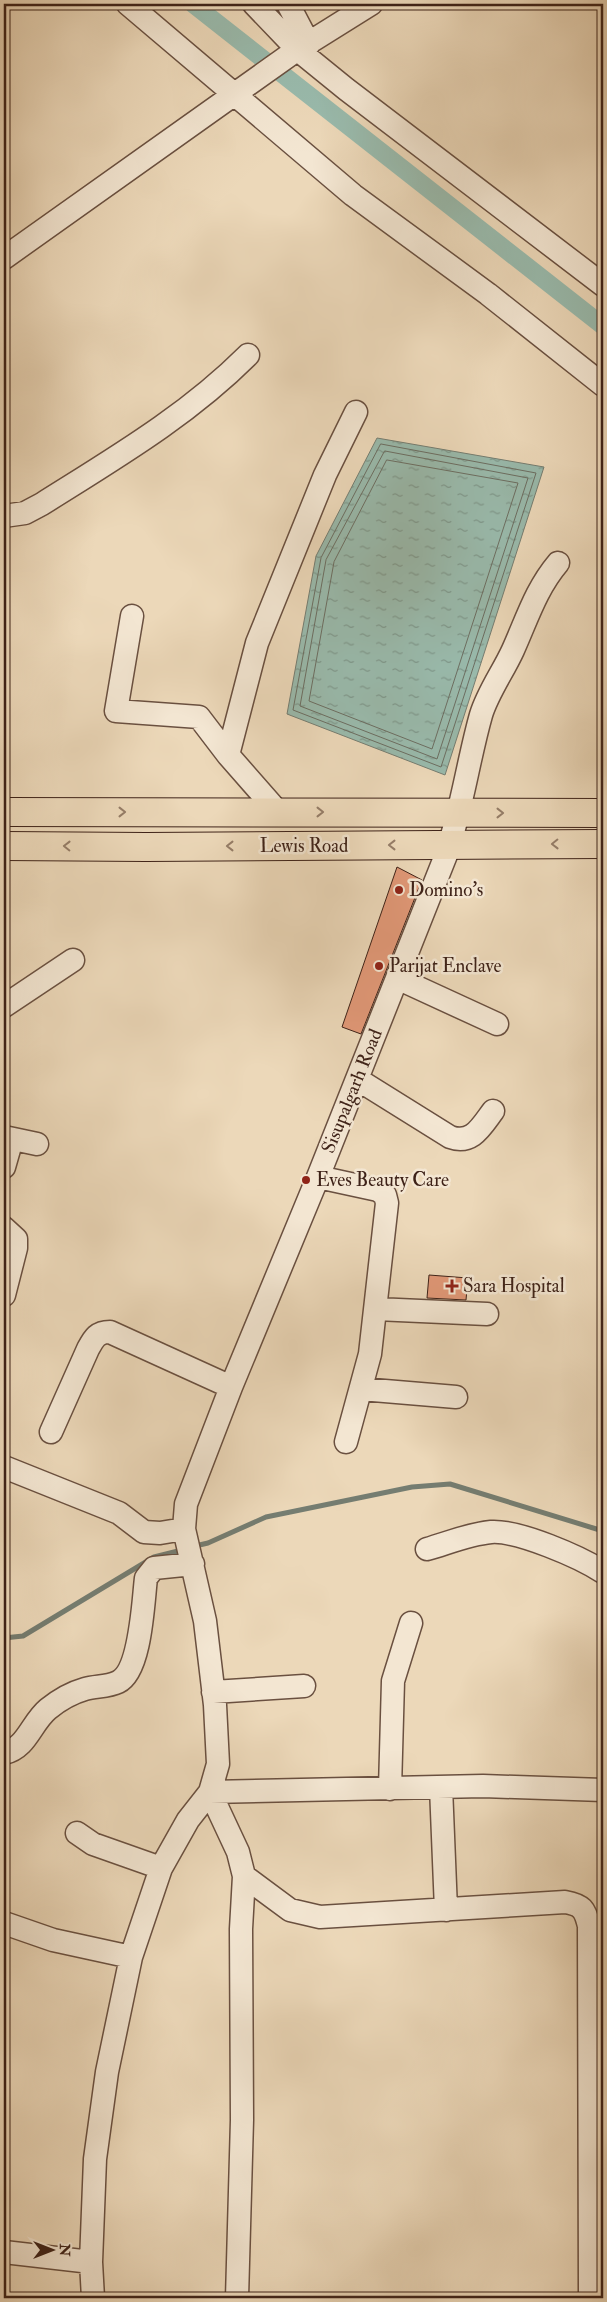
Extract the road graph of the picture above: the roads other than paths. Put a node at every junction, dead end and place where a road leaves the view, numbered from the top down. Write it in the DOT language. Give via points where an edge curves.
graph roads {
  1 [pos="128,4"];
  2 [pos="254,4"];
  3 [pos="288,4"];
  4 [pos="371,4"];
  5 [pos="299,49"];
  6 [pos="242,88"];
  7 [pos="4,258"];
  8 [pos="603,285"];
  9 [pos="248,355"];
  10 [pos="603,385"];
  11 [pos="356,412"];
  12 [pos="4,516"];
  13 [pos="558,563"];
  14 [pos="132,616"];
  15 [pos="228,755"];
  16 [pos="4,812"];
  17 [pos="278,812"];
  18 [pos="459,812"];
  19 [pos="603,813"];
  20 [pos="603,844"];
  21 [pos="450,845"];
  22 [pos="4,846"];
  23 [pos="73,960"];
  24 [pos="397,978"];
  25 [pos="4,1006"];
  26 [pos="497,1024"];
  27 [pos="357,1079"];
  28 [pos="493,1111"];
  29 [pos="8,1138"];
  30 [pos="37,1144"];
  31 [pos="4,1167"];
  32 [pos="318,1177"];
  33 [pos="4,1228"];
  34 [pos="4,1295"];
  35 [pos="376,1310"];
  36 [pos="487,1314"];
  37 [pos="231,1387"];
  38 [pos="361,1389"];
  39 [pos="456,1397"];
  40 [pos="52,1432"];
  41 [pos="346,1442"];
  42 [pos="4,1467"];
  43 [pos="189,1547"];
  44 [pos="427,1549"];
  45 [pos="603,1572"];
  46 [pos="411,1623"];
  47 [pos="304,1686"];
  48 [pos="214,1692"];
  49 [pos="4,1753"];
  50 [pos="441,1787"];
  51 [pos="390,1788"];
  52 [pos="603,1790"];
  53 [pos="210,1792"];
  54 [pos="76,1833"];
  55 [pos="161,1868"];
  56 [pos="244,1876"];
  57 [pos="603,1901"];
  58 [pos="581,1907"];
  59 [pos="446,1910"];
  60 [pos="4,1923"];
  61 [pos="130,1957"];
  62 [pos="4,2252"];
  63 [pos="91,2262"];
  64 [pos="93,2298"];
  65 [pos="238,2298"];
  66 [pos="590,2298"];
  1 -- 6 [label="street"];
  2 -- 5 [label="street"];
  3 -- 5 [label="street"];
  4 -- 5 [label="street"];
  5 -- 6 [label="street"];
  5 -- 8 [label="street" via="346,90"];
  6 -- 7 [label="street"];
  6 -- 10 [label="street" via="354,195 488,294"];
  9 -- 12 [label="street" via="217,386 155,433 42,504 25,513"];
  11 -- 15 [label="street" via="325,475 257,643"];
  13 -- 18 [label="street, Sisupalgarh Road" via="535,597 482,713"];
  14 -- 15 [label="street" via="116,710 199,717"];
  15 -- 17 [label="street"];
  16 -- 17 [label="main road, Lewis Road, one-way"];
  17 -- 18 [label="main road, Lewis Road, one-way"];
  18 -- 19 [label="main road, Lewis Road, one-way"];
  18 -- 21 [label="street, Sisupalgarh Road"];
  20 -- 21 [label="main road, Lewis Road, one-way"];
  21 -- 22 [label="main road, Lewis Road, one-way"];
  21 -- 24 [label="street, Sisupalgarh Road"];
  23 -- 25 [label="street"];
  24 -- 26 [label="street"];
  24 -- 27 [label="street, Sisupalgarh Road"];
  27 -- 28 [label="street" via="459,1140 474,1136"];
  27 -- 32 [label="street, Sisupalgarh Road"];
  29 -- 30 [label="street"];
  29 -- 31 [label="street"];
  32 -- 35 [label="street" via="378,1190 385,1195"];
  32 -- 37 [label="street, Sisupalgarh Road"];
  33 -- 34 [label="street" via="16,1239"];
  35 -- 36 [label="street"];
  35 -- 38 [label="street"];
  37 -- 40 [label="street" via="110,1332 102,1332 95,1336 88,1349"];
  37 -- 43 [label="street, Sisupalgarh Road" via="186,1504"];
  38 -- 39 [label="street"];
  38 -- 41 [label="street"];
  42 -- 43 [label="street" via="119,1513 144,1532 160,1533"];
  43 -- 48 [label="street, Sisupalgarh Road" via="205,1621"];
  43 -- 49 [label="street" via="149,1572 136,1656 120,1682 84,1689 61,1699 46,1711 15,1750"];
  44 -- 45 [label="street" via="483,1534 510,1533 586,1561"];
  46 -- 51 [label="street" via="393,1681"];
  47 -- 48 [label="street"];
  48 -- 53 [label="street, Sisupalgarh Road" via="218,1764"];
  50 -- 51 [label="street"];
  50 -- 52 [label="street"];
  50 -- 59 [label="street"];
  51 -- 53 [label="street"];
  53 -- 55 [label="street" via="188,1820"];
  53 -- 56 [label="street" via="238,1852"];
  54 -- 55 [label="street" via="93,1844"];
  55 -- 61 [label="street"];
  56 -- 59 [label="street" via="290,1910 304,1915 320,1917"];
  56 -- 65 [label="street"];
  57 -- 58 [label="street"];
  58 -- 59 [label="street" via="565,1902"];
  58 -- 66 [label="street" via="586,1910 589,1926"];
  60 -- 61 [label="street" via="53,1940"];
  61 -- 63 [label="street" via="107,2072 95,2159"];
  62 -- 63 [label="street"];
  63 -- 64 [label="street"];
}
